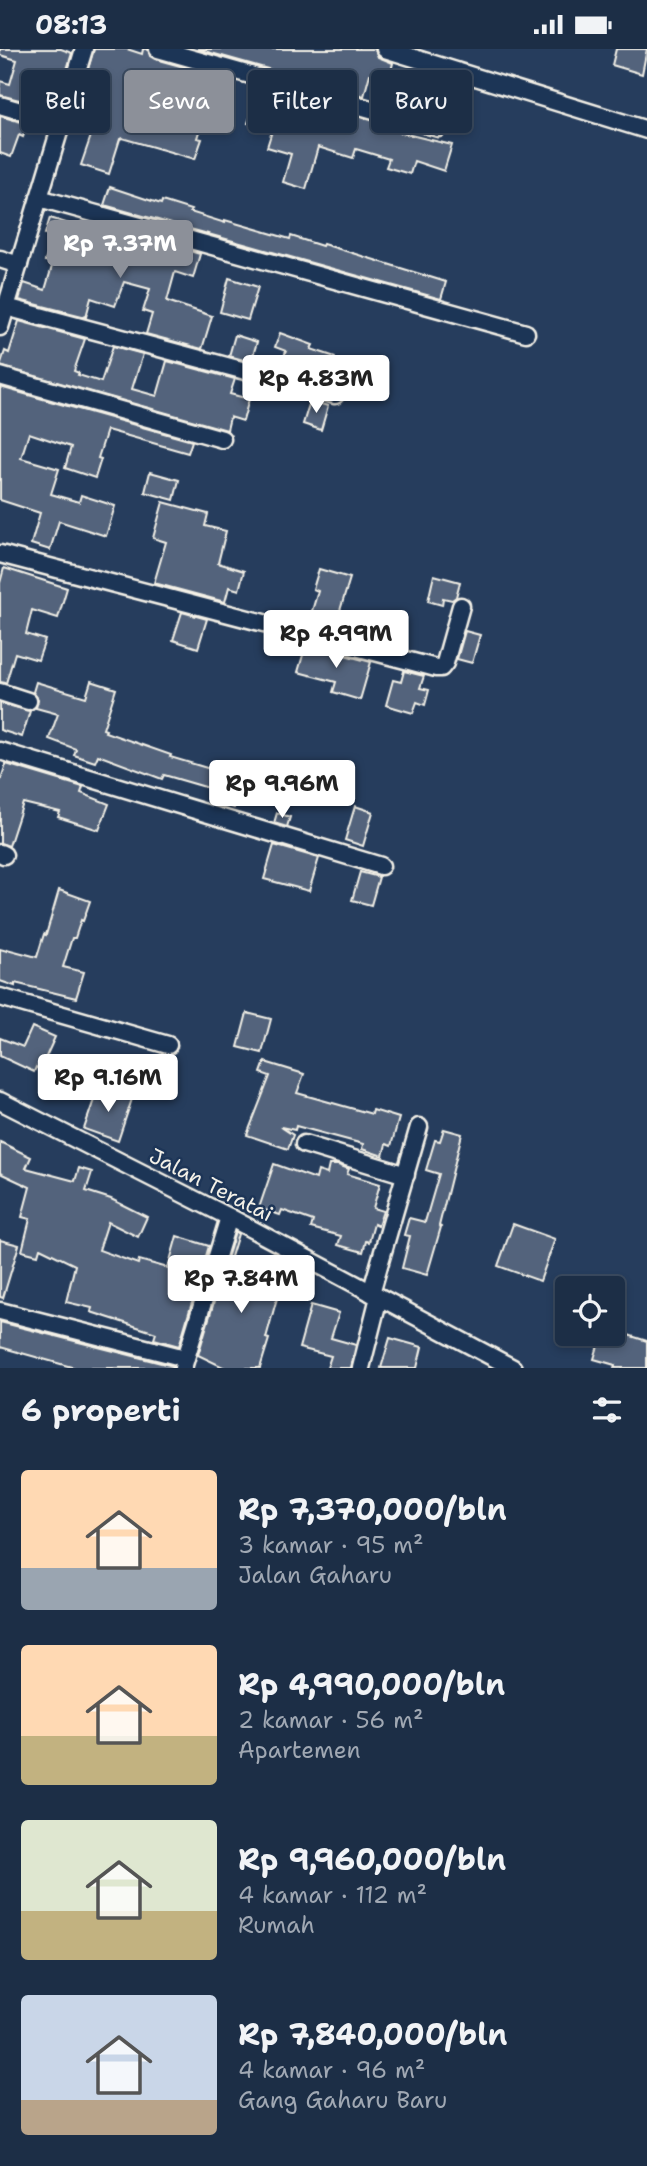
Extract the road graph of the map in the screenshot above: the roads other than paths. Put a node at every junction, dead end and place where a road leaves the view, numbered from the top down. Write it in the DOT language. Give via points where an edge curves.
graph roads {
  1 [pos="83,49"];
  2 [pos="158,49"];
  3 [pos="385,49"];
  4 [pos="77,70"];
  5 [pos="0,105"];
  6 [pos="371,109"];
  7 [pos="21,111"];
  8 [pos="647,130"];
  9 [pos="58,133"];
  10 [pos="39,198"];
  11 [pos="0,259"];
  12 [pos="19,265"];
  13 [pos="6,307"];
  14 [pos="0,327"];
  15 [pos="526,333"];
  16 [pos="0,376"];
  17 [pos="335,395"];
  18 [pos="222,439"];
  19 [pos="0,554"];
  20 [pos="460,606"];
  21 [pos="0,692"];
  22 [pos="28,701"];
  23 [pos="0,751"];
  24 [pos="381,866"];
  25 [pos="0,997"];
  26 [pos="168,1045"];
  27 [pos="0,1101"];
  28 [pos="419,1127"];
  29 [pos="304,1144"];
  30 [pos="406,1175"];
  31 [pos="229,1217"];
  32 [pos="375,1295"];
  33 [pos="0,1311"];
  34 [pos="184,1363"];
  35 [pos="361,1368"];
  36 [pos="513,1368"];
  1 -- 4 [label="street"];
  2 -- 6 [label="street"];
  3 -- 8 [label="street"];
  5 -- 7 [label="street"];
  9 -- 10 [label="street"];
  10 -- 12 [label="street"];
  10 -- 15 [label="street"];
  11 -- 12 [label="street"];
  12 -- 13 [label="street"];
  13 -- 14 [label="street"];
  13 -- 17 [label="street"];
  16 -- 18 [label="street"];
  19 -- 20 [label="street" via="436,669 446,663"];
  21 -- 22 [label="street"];
  23 -- 24 [label="street"];
  25 -- 26 [label="street"];
  27 -- 31 [label="street, Jalan Teratai"];
  28 -- 30 [label="street"];
  29 -- 30 [label="street"];
  30 -- 32 [label="street"];
  31 -- 32 [label="street, Jalan Teratai"];
  31 -- 34 [label="street"];
  32 -- 35 [label="street"];
  32 -- 36 [label="street, Jalan Teratai"];
  33 -- 34 [label="street"];
}
